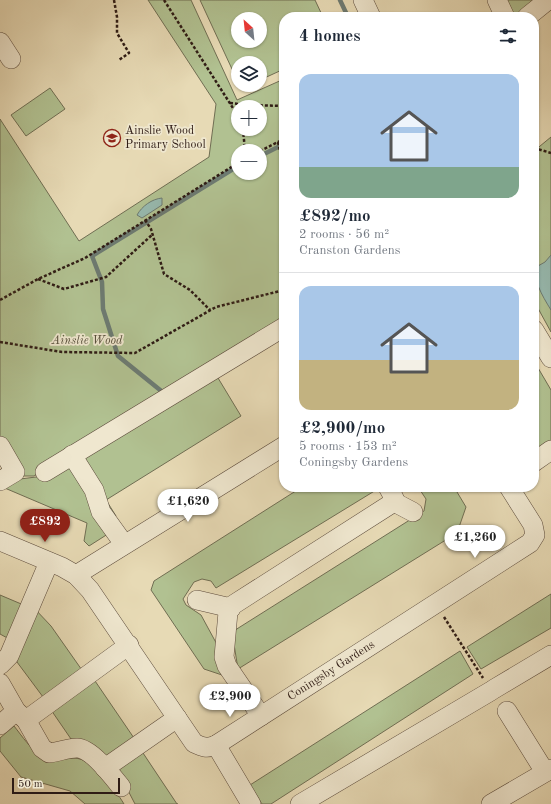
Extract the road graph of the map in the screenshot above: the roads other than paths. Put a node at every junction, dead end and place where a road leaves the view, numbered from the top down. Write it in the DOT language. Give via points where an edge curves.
graph roads {
  1 [pos="363,0"];
  2 [pos="497,0"];
  3 [pos="548,0"];
  4 [pos="369,12"];
  5 [pos="503,12"];
  6 [pos="533,12"];
  7 [pos="0,42"];
  8 [pos="11,59"];
  9 [pos="279,330"];
  10 [pos="539,338"];
  11 [pos="551,358"];
  12 [pos="0,446"];
  13 [pos="279,449"];
  14 [pos="551,450"];
  15 [pos="72,455"];
  16 [pos="539,458"];
  17 [pos="45,472"];
  18 [pos="0,481"];
  19 [pos="512,492"];
  20 [pos="391,494"];
  21 [pos="413,512"];
  22 [pos="0,541"];
  23 [pos="124,544"];
  24 [pos="49,562"];
  25 [pos="76,575"];
  26 [pos="197,600"];
  27 [pos="230,608"];
  28 [pos="129,645"];
  29 [pos="551,655"];
  30 [pos="0,665"];
  31 [pos="0,683"];
  32 [pos="507,711"];
  33 [pos="21,715"];
  34 [pos="261,716"];
  35 [pos="177,718"];
  36 [pos="0,725"];
  37 [pos="216,745"];
  38 [pos="105,768"];
  39 [pos="548,771"];
  40 [pos="121,787"];
  41 [pos="251,804"];
  42 [pos="300,804"];
  43 [pos="491,804"];
  1 -- 4 [label="street"];
  2 -- 5 [label="street"];
  3 -- 6 [label="street"];
  7 -- 8 [label="street"];
  9 -- 15 [label="street"];
  10 -- 11 [label="street"];
  12 -- 18 [label="street" via="15,472"];
  13 -- 23 [label="street"];
  14 -- 16 [label="street"];
  15 -- 17 [label="street"];
  15 -- 23 [label="street" via="94,490 101,512"];
  19 -- 34 [label="street, Coningsby Gardens" via="533,525 536,535 530,543"];
  20 -- 21 [label="street"];
  20 -- 27 [label="street"];
  22 -- 24 [label="street"];
  23 -- 25 [label="street"];
  24 -- 25 [label="street"];
  24 -- 30 [label="street" via="9,656"];
  25 -- 28 [label="street" via="90,590"];
  26 -- 27 [label="street"];
  27 -- 34 [label="street" via="224,657 227,666"];
  28 -- 33 [label="street"];
  28 -- 35 [label="street"];
  29 -- 42 [label="street"];
  31 -- 33 [label="street"];
  32 -- 39 [label="street"];
  33 -- 36 [label="street"];
  33 -- 38 [label="street" via="42,748 49,753 82,749"];
  34 -- 37 [label="street, Coningsby Gardens"];
  35 -- 37 [label="street" via="194,743 210,748"];
  35 -- 38 [label="street"];
  37 -- 41 [label="street"];
  38 -- 40 [label="street"];
  39 -- 43 [label="street"];
}
